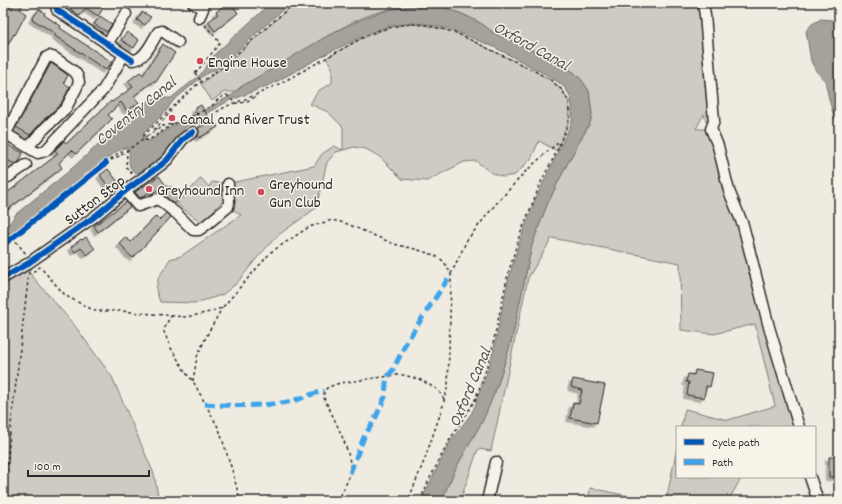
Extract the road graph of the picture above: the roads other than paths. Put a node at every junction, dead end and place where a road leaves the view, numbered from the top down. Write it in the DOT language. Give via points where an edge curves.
graph roads {
  1 [pos="57,3"];
  2 [pos="193,3"];
  3 [pos="703,3"];
  4 [pos="204,10"];
  5 [pos="126,14"];
  6 [pos="178,42"];
  7 [pos="106,44"];
  8 [pos="128,58"];
  9 [pos="195,128"];
  10 [pos="4,135"];
  11 [pos="31,149"];
  12 [pos="26,165"];
  13 [pos="3,175"];
  14 [pos="228,184"];
  15 [pos="126,191"];
  16 [pos="3,278"];
  17 [pos="799,426"];
  18 [pos="496,462"];
  19 [pos="810,478"];
  20 [pos="487,501"];
  21 [pos="818,501"];
  1 -- 7 [label="street" via="57,10"];
  2 -- 4 [label="street"];
  3 -- 17 [label="street" via="714,121 711,129 729,191 743,225"];
  5 -- 7 [label="street"];
  6 -- 8 [label="street" via="162,31 158,32 143,56 136,60"];
  7 -- 8 [label="street"];
  8 -- 11 [label="street" via="114,72 103,90 45,151 38,153"];
  9 -- 15 [label="street, Sutton Stop" via="167,160"];
  10 -- 11 [label="street"];
  10 -- 11 [label="street" via="46,58 55,58 75,72 79,82 66,108 43,130"];
  12 -- 13 [label="street" via="8,177"];
  14 -- 15 [label="street" via="228,207 199,230 193,230 158,199 138,206"];
  15 -- 16 [label="street, Sutton Stop" via="28,269"];
  18 -- 20 [label="street"];
  19 -- 21 [label="street"];
}
